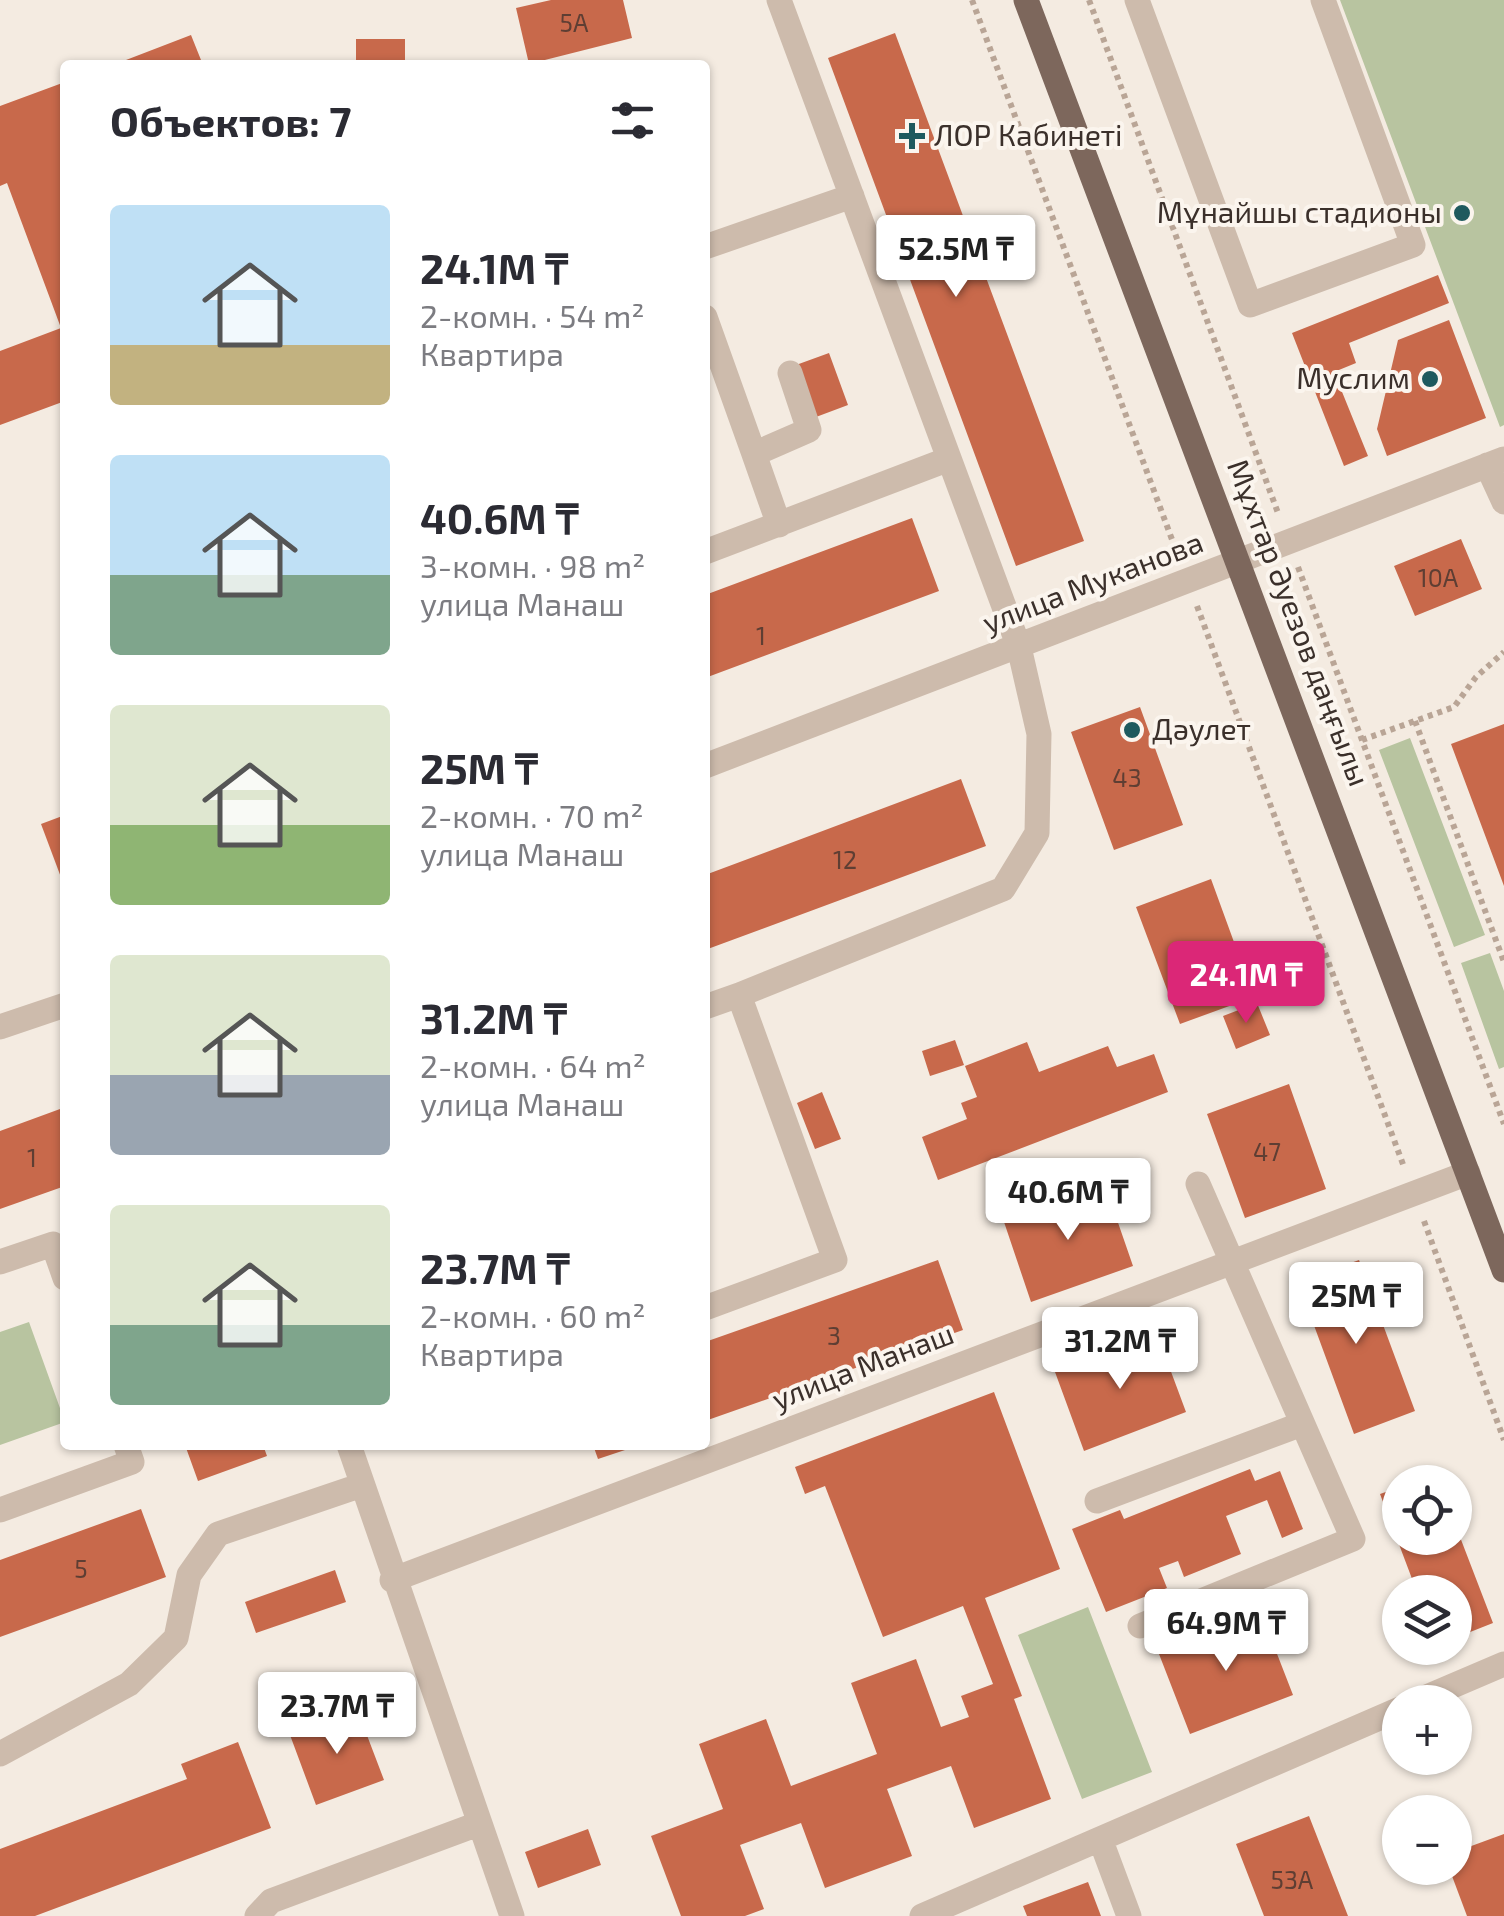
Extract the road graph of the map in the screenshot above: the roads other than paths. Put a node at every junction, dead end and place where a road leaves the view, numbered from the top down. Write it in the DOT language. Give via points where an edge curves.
graph roads {
  1 [pos="779,0"];
  2 [pos="1026,0"];
  3 [pos="1137,0"];
  4 [pos="1322,0"];
  5 [pos="852,196"];
  6 [pos="710,245"];
  7 [pos="710,330"];
  8 [pos="790,373"];
  9 [pos="754,454"];
  10 [pos="949,459"];
  11 [pos="1496,462"];
  12 [pos="1504,502"];
  13 [pos="779,525"];
  14 [pos="710,550"];
  15 [pos="1240,561"];
  16 [pos="1020,647"];
  17 [pos="710,764"];
  18 [pos="739,995"];
  19 [pos="710,1005"];
  20 [pos="60,1007"];
  21 [pos="0,1027"];
  22 [pos="1468,1173"];
  23 [pos="1198,1184"];
  24 [pos="0,1262"];
  25 [pos="1232,1262"];
  26 [pos="60,1265"];
  27 [pos="1504,1270"];
  28 [pos="710,1306"];
  29 [pos="1302,1424"];
  30 [pos="128,1450"];
  31 [pos="351,1450"];
  32 [pos="362,1485"];
  33 [pos="1097,1501"];
  34 [pos="0,1510"];
  35 [pos="392,1580"];
  36 [pos="1140,1626"];
  37 [pos="1504,1664"];
  38 [pos="1455,1685"];
  39 [pos="1382,1717"];
  40 [pos="0,1754"];
  41 [pos="478,1824"];
  42 [pos="1101,1841"];
  43 [pos="987,1904"];
  44 [pos="257,1916"];
  45 [pos="512,1916"];
  46 [pos="922,1916"];
  47 [pos="1129,1916"];
  1 -- 5 [label="street"];
  2 -- 15 [label="main road, Мұхтар Әуезов даңғылы"];
  3 -- 4 [label="street" via="1250,305 1413,245"];
  5 -- 6 [label="street"];
  5 -- 10 [label="street"];
  7 -- 9 [label="street"];
  8 -- 9 [label="street" via="810,430"];
  9 -- 13 [label="street"];
  10 -- 13 [label="street"];
  10 -- 16 [label="street"];
  11 -- 12 [label="street"];
  11 -- 15 [label="street, улица Муканова"];
  13 -- 14 [label="street"];
  15 -- 16 [label="street, улица Муканова"];
  15 -- 22 [label="main road, Мұхтар Әуезов даңғылы"];
  16 -- 17 [label="street, улица Муканова"];
  16 -- 18 [label="street" via="1039,734 1036,833 1003,890"];
  18 -- 19 [label="street"];
  18 -- 28 [label="street" via="835,1260"];
  20 -- 21 [label="street"];
  22 -- 25 [label="street, улица Манаш"];
  22 -- 27 [label="main road, Мұхтар Әуезов даңғылы"];
  23 -- 25 [label="street"];
  24 -- 26 [label="street" via="52,1244"];
  25 -- 29 [label="street"];
  25 -- 35 [label="street, улица Манаш"];
  29 -- 33 [label="street"];
  29 -- 36 [label="street" via="1352,1539"];
  30 -- 34 [label="street" via="132,1462"];
  31 -- 32 [label="street"];
  32 -- 35 [label="street"];
  32 -- 40 [label="street" via="218,1534 189,1574 176,1638 130,1684"];
  35 -- 41 [label="street"];
  37 -- 38 [label="street"];
  39 -- 42 [label="street"];
  41 -- 44 [label="street" via="270,1901"];
  41 -- 45 [label="street"];
  42 -- 43 [label="street"];
  42 -- 47 [label="street"];
  43 -- 46 [label="street"];
}
